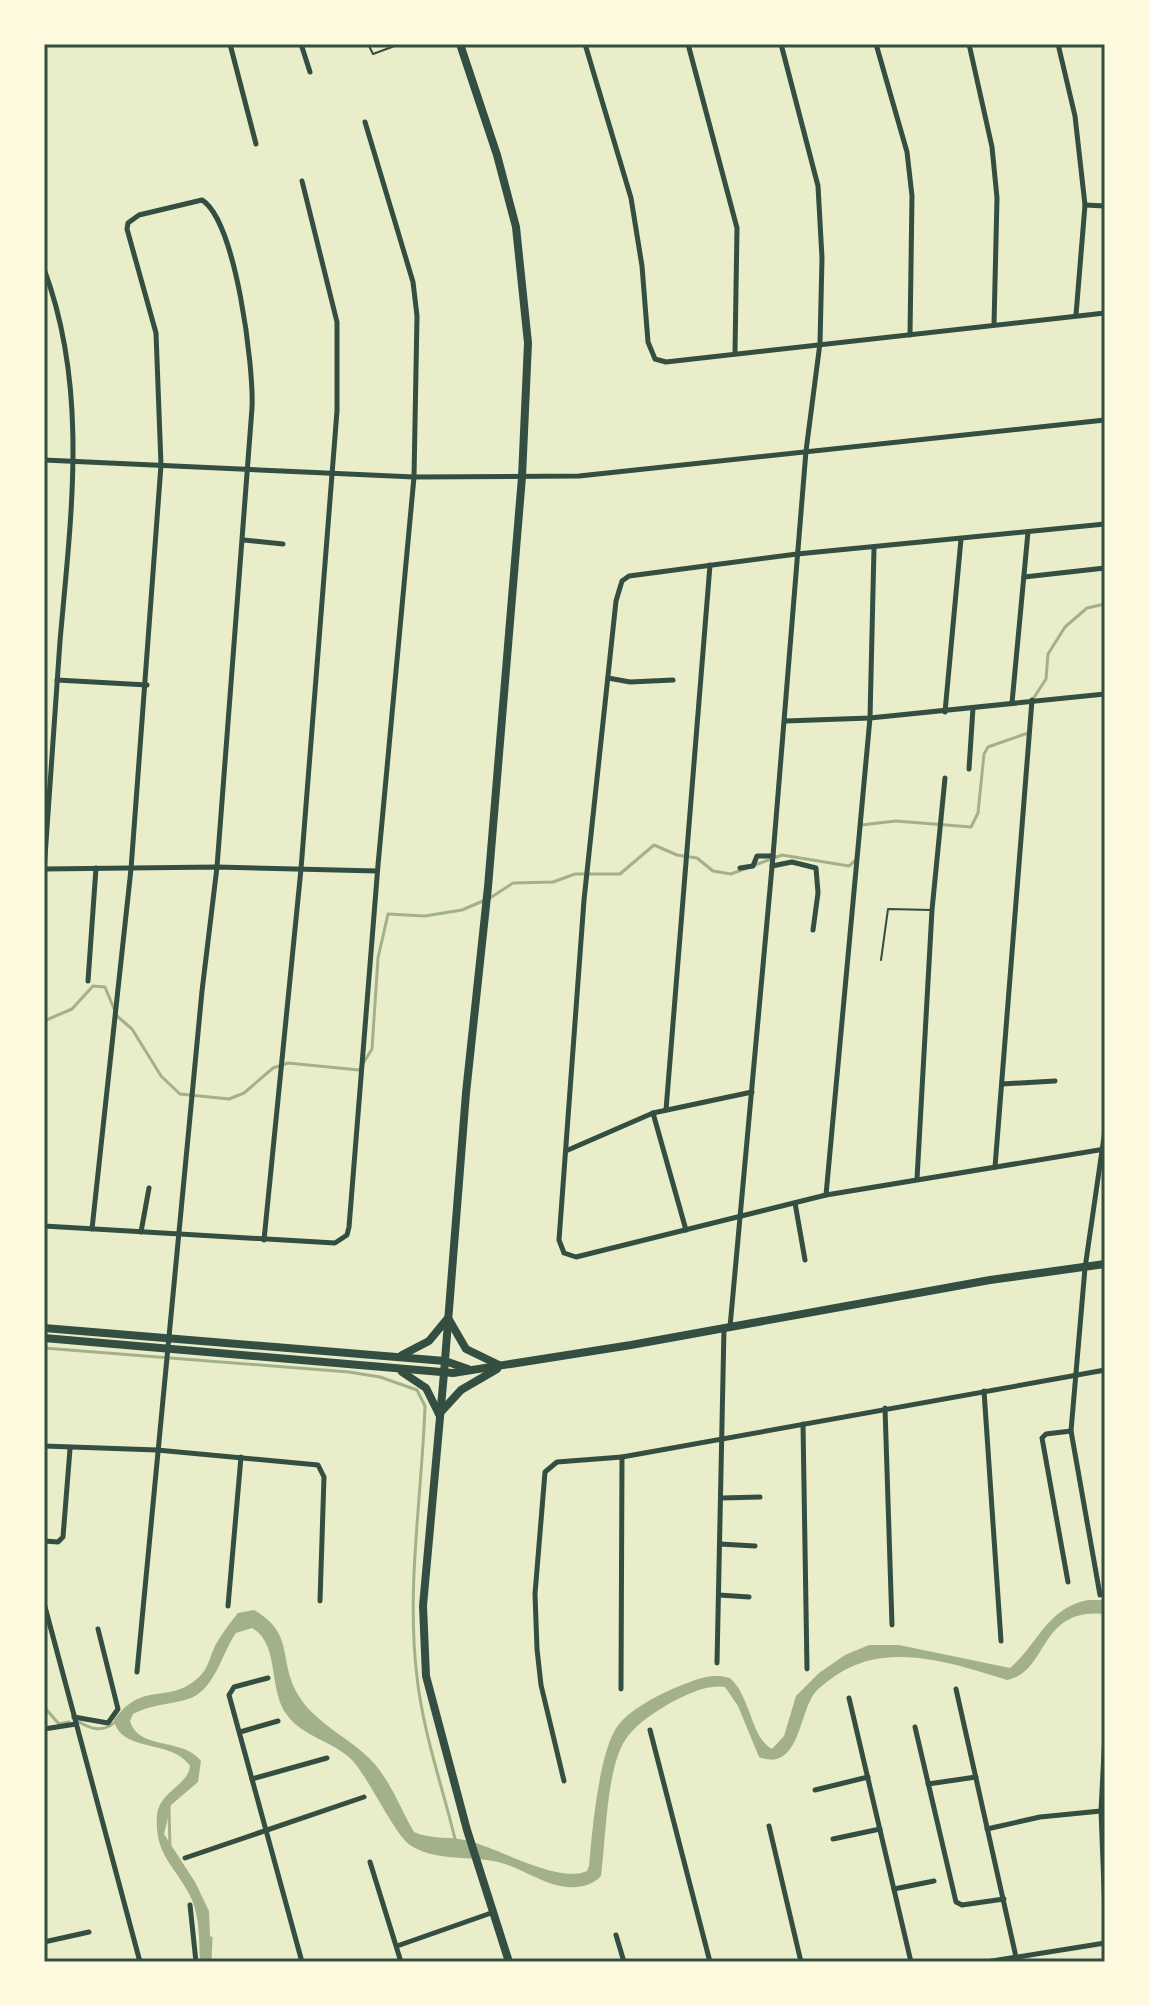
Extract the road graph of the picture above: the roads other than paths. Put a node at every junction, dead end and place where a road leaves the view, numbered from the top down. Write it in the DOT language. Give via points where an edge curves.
graph roads {
  1 [pos="230,44"];
  2 [pos="301,44"];
  3 [pos="368,44"];
  4 [pos="400,44"];
  5 [pos="460,44"];
  6 [pos="585,44"];
  7 [pos="688,44"];
  8 [pos="781,44"];
  9 [pos="876,44"];
  10 [pos="969,44"];
  11 [pos="1058,44"];
  12 [pos="310,72"];
  13 [pos="365,122"];
  14 [pos="256,144"];
  15 [pos="302,181"];
  16 [pos="1085,205"];
  17 [pos="1105,206"];
  18 [pos="44,269"];
  19 [pos="1105,313"];
  20 [pos="1076,315"];
  21 [pos="994,325"];
  22 [pos="910,335"];
  23 [pos="820,343"];
  24 [pos="735,352"];
  25 [pos="1105,420"];
  26 [pos="806,451"];
  27 [pos="44,460"];
  28 [pos="75,462"];
  29 [pos="161,465"];
  30 [pos="248,468"];
  31 [pos="330,471"];
  32 [pos="414,477"];
  33 [pos="522,477"];
  34 [pos="1105,524"];
  35 [pos="1028,532"];
  36 [pos="961,539"];
  37 [pos="244,540"];
  38 [pos="283,544"];
  39 [pos="874,548"];
  40 [pos="797,554"];
  41 [pos="710,565"];
  42 [pos="1105,568"];
  43 [pos="1024,577"];
  44 [pos="608,678"];
  45 [pos="57,680"];
  46 [pos="673,680"];
  47 [pos="147,685"];
  48 [pos="1105,694"];
  49 [pos="1032,700"];
  50 [pos="1012,703"];
  51 [pos="973,708"];
  52 [pos="945,712"];
  53 [pos="870,718"];
  54 [pos="785,721"];
  55 [pos="969,769"];
  56 [pos="945,778"];
  57 [pos="773,856"];
  58 [pos="772,866"];
  59 [pos="217,867"];
  60 [pos="96,868"];
  61 [pos="740,868"];
  62 [pos="44,869"];
  63 [pos="131,869"];
  64 [pos="301,869"];
  65 [pos="377,871"];
  66 [pos="932,910"];
  67 [pos="813,930"];
  68 [pos="881,960"];
  69 [pos="88,981"];
  70 [pos="1055,1081"];
  71 [pos="1002,1084"];
  72 [pos="752,1092"];
  73 [pos="666,1110"];
  74 [pos="653,1113"];
  75 [pos="1105,1130"];
  76 [pos="1103,1149"];
  77 [pos="568,1150"];
  78 [pos="995,1167"];
  79 [pos="917,1179"];
  80 [pos="149,1188"];
  81 [pos="826,1195"];
  82 [pos="795,1203"];
  83 [pos="739,1216"];
  84 [pos="44,1226"];
  85 [pos="92,1229"];
  86 [pos="686,1230"];
  87 [pos="141,1232"];
  88 [pos="180,1235"];
  89 [pos="264,1240"];
  90 [pos="805,1260"];
  91 [pos="1105,1264"];
  92 [pos="1085,1268"];
  93 [pos="448,1318"];
  94 [pos="44,1328"];
  95 [pos="727,1328"];
  96 [pos="44,1338"];
  97 [pos="171,1338"];
  98 [pos="170,1349"];
  99 [pos="393,1357"];
  100 [pos="445,1361"];
  101 [pos="501,1366"];
  102 [pos="392,1368"];
  103 [pos="469,1369"];
  104 [pos="1105,1370"];
  105 [pos="444,1373"];
  106 [pos="1075,1374"];
  107 [pos="984,1391"];
  108 [pos="885,1408"];
  109 [pos="439,1414"];
  110 [pos="803,1424"];
  111 [pos="1071,1431"];
  112 [pos="720,1437"];
  113 [pos="44,1446"];
  114 [pos="70,1449"];
  115 [pos="157,1450"];
  116 [pos="241,1457"];
  117 [pos="622,1457"];
  118 [pos="760,1497"];
  119 [pos="722,1498"];
  120 [pos="44,1541"];
  121 [pos="720,1544"];
  122 [pos="755,1546"];
  123 [pos="1068,1582"];
  124 [pos="719,1595"];
  125 [pos="1100,1595"];
  126 [pos="749,1597"];
  127 [pos="320,1601"];
  128 [pos="44,1603"];
  129 [pos="228,1606"];
  130 [pos="892,1625"];
  131 [pos="98,1629"];
  132 [pos="1001,1641"];
  133 [pos="717,1663"];
  134 [pos="807,1669"];
  135 [pos="137,1672"];
  136 [pos="268,1678"];
  137 [pos="621,1689"];
  138 [pos="956,1689"];
  139 [pos="849,1698"];
  140 [pos="75,1720"];
  141 [pos="278,1721"];
  142 [pos="915,1727"];
  143 [pos="44,1729"];
  144 [pos="650,1730"];
  145 [pos="240,1732"];
  146 [pos="1105,1733"];
  147 [pos="327,1758"];
  148 [pos="868,1777"];
  149 [pos="976,1777"];
  150 [pos="252,1779"];
  151 [pos="564,1781"];
  152 [pos="928,1784"];
  153 [pos="815,1790"];
  154 [pos="364,1797"];
  155 [pos="1101,1811"];
  156 [pos="769,1826"];
  157 [pos="880,1829"];
  158 [pos="987,1829"];
  159 [pos="267,1833"];
  160 [pos="833,1839"];
  161 [pos="185,1858"];
  162 [pos="370,1862"];
  163 [pos="934,1881"];
  164 [pos="894,1889"];
  165 [pos="1004,1899"];
  166 [pos="190,1905"];
  167 [pos="494,1912"];
  168 [pos="1105,1913"];
  169 [pos="89,1932"];
  170 [pos="616,1935"];
  171 [pos="44,1942"];
  172 [pos="1105,1943"];
  173 [pos="397,1946"];
  174 [pos="1016,1957"];
  175 [pos="140,1962"];
  176 [pos="196,1962"];
  177 [pos="302,1962"];
  178 [pos="401,1962"];
  179 [pos="509,1962"];
  180 [pos="624,1962"];
  181 [pos="710,1962"];
  182 [pos="801,1962"];
  183 [pos="911,1962"];
  184 [pos="986,1962"];
  1 -- 14 [label="street"];
  2 -- 12 [label="street"];
  3 -- 4 [label="lane" via="373,54"];
  5 -- 33 [label="main road" via="497,155 521,255 528,343"];
  6 -- 24 [label="street" via="631,198 651,354 661,362"];
  7 -- 24 [label="street" via="737,228"];
  8 -- 23 [label="street" via="818,186"];
  9 -- 22 [label="street" via="907,152 912,196"];
  10 -- 21 [label="street" via="994,173"];
  11 -- 16 [label="street" via="1075,116"];
  13 -- 32 [label="street" via="416,298"];
  15 -- 31 [label="street" via="337,322 337,411"];
  16 -- 17 [label="street"];
  16 -- 20 [label="street"];
  18 -- 28 [label="street" via="64,339"];
  19 -- 20 [label="street"];
  20 -- 21 [label="street"];
  21 -- 22 [label="street"];
  22 -- 23 [label="street"];
  23 -- 24 [label="street"];
  23 -- 26 [label="street"];
  25 -- 26 [label="street"];
  26 -- 33 [label="street" via="638,471"];
  26 -- 40 [label="street"];
  27 -- 28 [label="street"];
  28 -- 29 [label="street"];
  28 -- 45 [label="street"];
  29 -- 30 [label="street"];
  29 -- 30 [label="street" via="156,333 127,229 132,219 202,200 218,219 248,334 254,378"];
  29 -- 47 [label="street"];
  30 -- 31 [label="street"];
  30 -- 37 [label="street"];
  31 -- 32 [label="street"];
  31 -- 64 [label="street"];
  32 -- 33 [label="street"];
  32 -- 65 [label="street"];
  33 -- 93 [label="main road"];
  34 -- 35 [label="street"];
  35 -- 36 [label="street"];
  35 -- 43 [label="street"];
  36 -- 39 [label="street"];
  36 -- 52 [label="street"];
  37 -- 38 [label="street"];
  37 -- 59 [label="street"];
  39 -- 40 [label="street"];
  39 -- 53 [label="street"];
  40 -- 41 [label="street"];
  40 -- 54 [label="street"];
  41 -- 44 [label="street" via="622,581"];
  41 -- 73 [label="street"];
  42 -- 43 [label="street"];
  43 -- 50 [label="street"];
  44 -- 46 [label="street"];
  44 -- 77 [label="street" via="584,900"];
  45 -- 47 [label="street"];
  45 -- 62 [label="street"];
  47 -- 63 [label="street"];
  48 -- 49 [label="street"];
  49 -- 50 [label="street"];
  49 -- 71 [label="street"];
  50 -- 51 [label="street"];
  51 -- 52 [label="street"];
  51 -- 55 [label="street"];
  52 -- 53 [label="street"];
  53 -- 54 [label="street"];
  53 -- 81 [label="street"];
  54 -- 57 [label="street"];
  56 -- 66 [label="street"];
  57 -- 58 [label="street"];
  57 -- 61 [label="street" via="757,856 753,866"];
  58 -- 67 [label="street" via="792,862 816,868"];
  58 -- 72 [label="street"];
  59 -- 63 [label="street"];
  59 -- 64 [label="street"];
  59 -- 88 [label="street"];
  60 -- 62 [label="street"];
  60 -- 63 [label="street"];
  60 -- 69 [label="street"];
  63 -- 85 [label="street"];
  64 -- 65 [label="street"];
  64 -- 89 [label="street"];
  65 -- 89 [label="street" via="347,1235 335,1243"];
  66 -- 68 [label="lane" via="888,909"];
  66 -- 79 [label="street"];
  70 -- 71 [label="street"];
  71 -- 78 [label="street"];
  72 -- 73 [label="street"];
  72 -- 83 [label="street"];
  73 -- 74 [label="street"];
  74 -- 77 [label="street"];
  74 -- 86 [label="street"];
  75 -- 76 [label="street"];
  76 -- 78 [label="street"];
  76 -- 92 [label="street"];
  77 -- 86 [label="street" via="559,1240 564,1253 576,1257"];
  78 -- 79 [label="street"];
  79 -- 81 [label="street"];
  80 -- 87 [label="street"];
  81 -- 82 [label="street"];
  82 -- 83 [label="street"];
  82 -- 90 [label="street"];
  83 -- 86 [label="street"];
  83 -- 95 [label="street"];
  84 -- 85 [label="street"];
  85 -- 87 [label="street"];
  87 -- 88 [label="street"];
  88 -- 89 [label="street"];
  88 -- 97 [label="street"];
  91 -- 92 [label="main road"];
  92 -- 95 [label="main road"];
  92 -- 106 [label="street"];
  93 -- 99 [label="main road" via="421,1347"];
  93 -- 100 [label="main road"];
  93 -- 101 [label="main road" via="466,1349"];
  94 -- 97 [label="main road"];
  95 -- 101 [label="main road"];
  95 -- 112 [label="street"];
  96 -- 98 [label="main road"];
  97 -- 98 [label="street"];
  97 -- 99 [label="main road"];
  98 -- 102 [label="main road"];
  98 -- 115 [label="street"];
  99 -- 100 [label="main road"];
  100 -- 103 [label="main road"];
  100 -- 105 [label="main road"];
  101 -- 103 [label="main road"];
  101 -- 109 [label="main road" via="464,1387"];
  102 -- 105 [label="main road"];
  102 -- 109 [label="main road" via="416,1378"];
  103 -- 105 [label="main road"];
  104 -- 106 [label="street"];
  105 -- 109 [label="main road"];
  106 -- 107 [label="street"];
  106 -- 111 [label="street"];
  107 -- 108 [label="street"];
  107 -- 132 [label="street"];
  108 -- 110 [label="street"];
  108 -- 130 [label="street"];
  109 -- 167 [label="main road" via="423,1641 434,1713"];
  110 -- 112 [label="street"];
  110 -- 134 [label="street"];
  111 -- 123 [label="street" via="1042,1437"];
  111 -- 125 [label="street"];
  112 -- 117 [label="street"];
  112 -- 119 [label="street"];
  113 -- 114 [label="street"];
  114 -- 115 [label="street"];
  114 -- 120 [label="street" via="63,1537"];
  115 -- 116 [label="street"];
  115 -- 135 [label="street"];
  116 -- 127 [label="street" via="312,1463 322,1470"];
  116 -- 129 [label="street"];
  117 -- 137 [label="street"];
  117 -- 151 [label="street" via="557,1462 545,1472 535,1594 537,1649"];
  118 -- 119 [label="street"];
  119 -- 121 [label="street"];
  121 -- 122 [label="street"];
  121 -- 124 [label="street"];
  124 -- 126 [label="street"];
  124 -- 133 [label="street"];
  128 -- 140 [label="street"];
  131 -- 140 [label="street" via="118,1709 108,1723"];
  136 -- 145 [label="street" via="231,1689"];
  138 -- 149 [label="street"];
  139 -- 148 [label="street"];
  140 -- 143 [label="street"];
  140 -- 175 [label="street"];
  141 -- 145 [label="street"];
  142 -- 152 [label="street"];
  144 -- 181 [label="street"];
  145 -- 150 [label="street"];
  146 -- 155 [label="street"];
  147 -- 150 [label="street"];
  148 -- 153 [label="street"];
  148 -- 157 [label="street"];
  149 -- 152 [label="street"];
  149 -- 158 [label="street"];
  150 -- 159 [label="street"];
  152 -- 165 [label="street" via="956,1902"];
  154 -- 159 [label="street"];
  155 -- 158 [label="street"];
  155 -- 168 [label="street"];
  156 -- 182 [label="street"];
  157 -- 160 [label="street"];
  157 -- 164 [label="street"];
  158 -- 165 [label="street"];
  159 -- 161 [label="street"];
  159 -- 177 [label="street"];
  162 -- 173 [label="street"];
  163 -- 164 [label="street"];
  164 -- 183 [label="street"];
  165 -- 174 [label="street"];
  166 -- 176 [label="street"];
  167 -- 173 [label="street"];
  167 -- 179 [label="main road"];
  169 -- 171 [label="street"];
  170 -- 180 [label="street"];
  172 -- 174 [label="street"];
  173 -- 178 [label="street"];
  174 -- 184 [label="street"];
}
